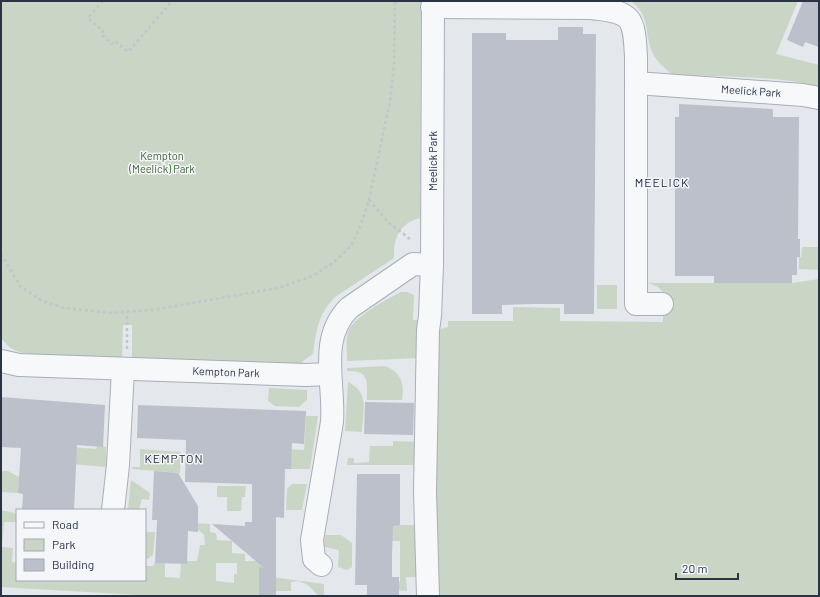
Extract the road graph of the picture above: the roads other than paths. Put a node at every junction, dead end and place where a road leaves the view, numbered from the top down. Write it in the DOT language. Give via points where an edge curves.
graph roads {
  1 [pos="432,4"];
  2 [pos="636,83"];
  3 [pos="819,98"];
  4 [pos="432,264"];
  5 [pos="662,304"];
  6 [pos="1,361"];
  7 [pos="123,369"];
  8 [pos="330,374"];
  9 [pos="113,509"];
  10 [pos="320,565"];
  11 [pos="428,596"];
  1 -- 2 [label="street, Meelick Park" via="591,8 624,14 631,20 635,32"];
  1 -- 4 [label="street, Meelick Park"];
  2 -- 3 [label="street, Meelick Park"];
  2 -- 5 [label="street, Meelick Park" via="636,304"];
  4 -- 8 [label="street" via="413,264 341,316 331,341"];
  4 -- 11 [label="street, Meelick Park" via="425,491"];
  6 -- 7 [label="street, Kempton Park" via="19,365"];
  7 -- 8 [label="street, Kempton Park"];
  7 -- 9 [label="street"];
  8 -- 10 [label="street" via="332,422 312,540 314,559"];
}
